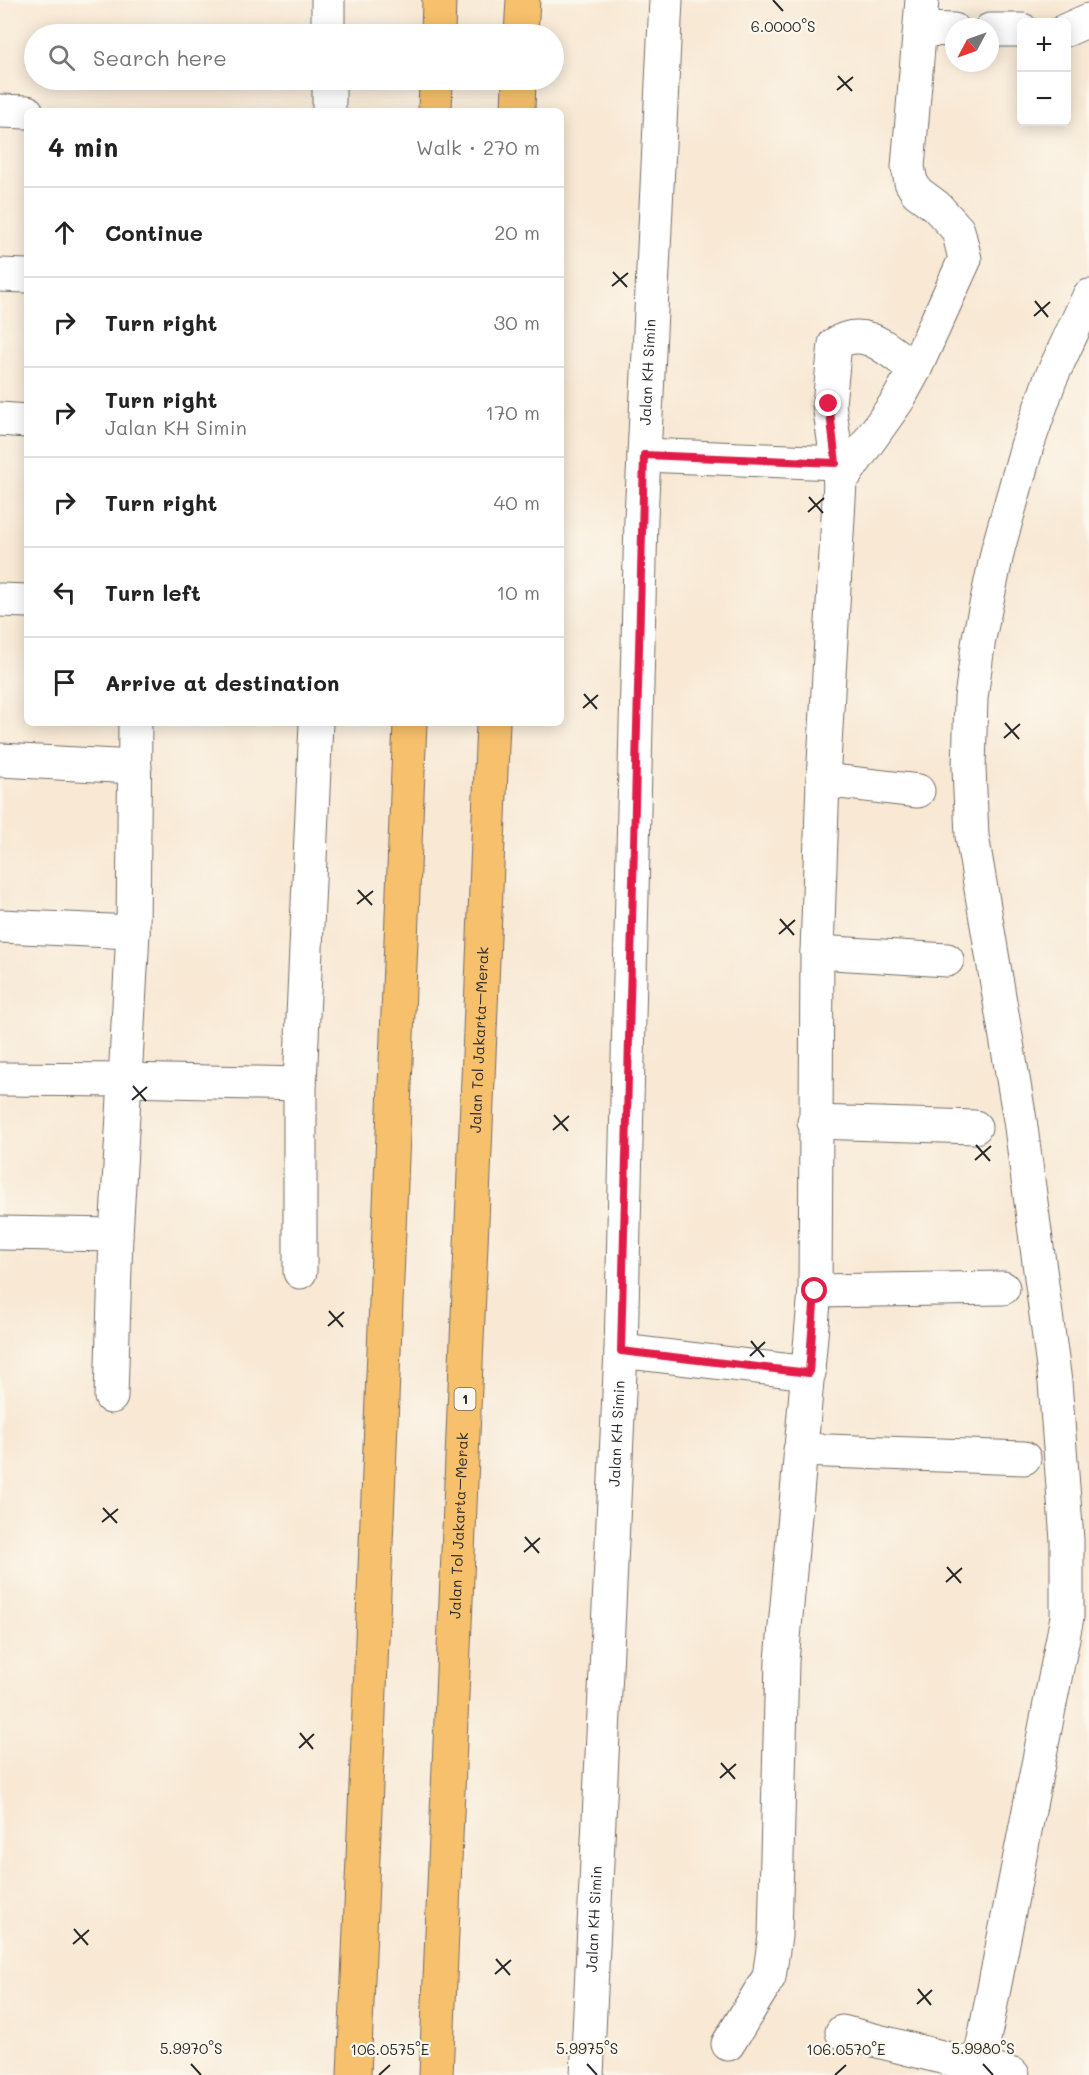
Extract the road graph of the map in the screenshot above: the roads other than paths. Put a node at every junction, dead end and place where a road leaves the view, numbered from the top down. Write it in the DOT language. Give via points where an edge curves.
graph roads {
  1 [pos="328,0"];
  2 [pos="439,0"];
  3 [pos="523,0"];
  4 [pos="666,0"];
  5 [pos="922,15"];
  6 [pos="1089,20"];
  7 [pos="328,24"];
  8 [pos="438,24"];
  9 [pos="522,24"];
  10 [pos="945,26"];
  11 [pos="1071,28"];
  12 [pos="999,30"];
  13 [pos="1017,30"];
  14 [pos="329,90"];
  15 [pos="436,90"];
  16 [pos="519,90"];
  17 [pos="329,108"];
  18 [pos="435,108"];
  19 [pos="518,108"];
  20 [pos="0,111"];
  21 [pos="24,112"];
  22 [pos="0,275"];
  23 [pos="24,276"];
  24 [pos="1089,296"];
  25 [pos="915,369"];
  26 [pos="0,420"];
  27 [pos="24,421"];
  28 [pos="644,455"];
  29 [pos="838,472"];
  30 [pos="0,600"];
  31 [pos="24,601"];
  32 [pos="135,726"];
  33 [pos="316,726"];
  34 [pos="410,726"];
  35 [pos="493,726"];
  36 [pos="0,760"];
  37 [pos="135,767"];
  38 [pos="823,780"];
  39 [pos="918,791"];
  40 [pos="0,926"];
  41 [pos="133,932"];
  42 [pos="817,952"];
  43 [pos="947,960"];
  44 [pos="0,1079"];
  45 [pos="125,1080"];
  46 [pos="300,1084"];
  47 [pos="814,1122"];
  48 [pos="975,1127"];
  49 [pos="0,1233"];
  50 [pos="116,1235"];
  51 [pos="300,1272"];
  52 [pos="1003,1287"];
  53 [pos="815,1291"];
  54 [pos="621,1351"];
  55 [pos="809,1373"];
  56 [pos="111,1397"];
  57 [pos="800,1450"];
  58 [pos="1024,1458"];
  59 [pos="842,2032"];
  60 [pos="728,2043"];
  61 [pos="978,2071"];
  62 [pos="354,2075"];
  63 [pos="436,2075"];
  64 [pos="587,2075"];
  65 [pos="1013,2075"];
  1 -- 7 [label="street"];
  2 -- 8 [label="highway"];
  3 -- 9 [label="highway"];
  4 -- 28 [label="street, Jalan KH Simin"];
  5 -- 10 [label="street"];
  5 -- 25 [label="street" via="908,167 917,192 958,231 965,259"];
  6 -- 11 [label="street"];
  12 -- 13 [label="street"];
  14 -- 17 [label="street"];
  15 -- 18 [label="highway"];
  16 -- 19 [label="highway"];
  20 -- 21 [label="street"];
  22 -- 23 [label="street"];
  24 -- 61 [label="street" via="1050,380 1028,446 998,549 971,698 972,836 1020,1120 1054,1382 1067,1540 1067,1617"];
  25 -- 29 [label="street" via="898,400"];
  25 -- 29 [label="street" via="865,335 849,335 835,344 829,404"];
  26 -- 27 [label="street"];
  28 -- 29 [label="street"];
  28 -- 54 [label="street, Jalan KH Simin"];
  29 -- 38 [label="street"];
  30 -- 31 [label="street"];
  32 -- 37 [label="street"];
  33 -- 46 [label="street"];
  34 -- 62 [label="highway"];
  35 -- 63 [label="highway, Jalan Tol Jakarta–Merak / 1"];
  36 -- 37 [label="street"];
  37 -- 41 [label="street"];
  38 -- 39 [label="street"];
  38 -- 42 [label="street"];
  40 -- 41 [label="street"];
  41 -- 45 [label="street"];
  42 -- 43 [label="street"];
  42 -- 47 [label="street"];
  44 -- 45 [label="street"];
  45 -- 46 [label="street"];
  45 -- 50 [label="street"];
  46 -- 51 [label="street"];
  47 -- 48 [label="street"];
  47 -- 53 [label="street"];
  49 -- 50 [label="street"];
  50 -- 56 [label="street"];
  52 -- 53 [label="street"];
  53 -- 55 [label="street"];
  54 -- 55 [label="street"];
  54 -- 64 [label="street, Jalan KH Simin"];
  55 -- 57 [label="street"];
  57 -- 58 [label="street"];
  57 -- 60 [label="street" via="782,1661 775,1936 769,1977"];
  59 -- 61 [label="street"];
  61 -- 65 [label="street"];
}
